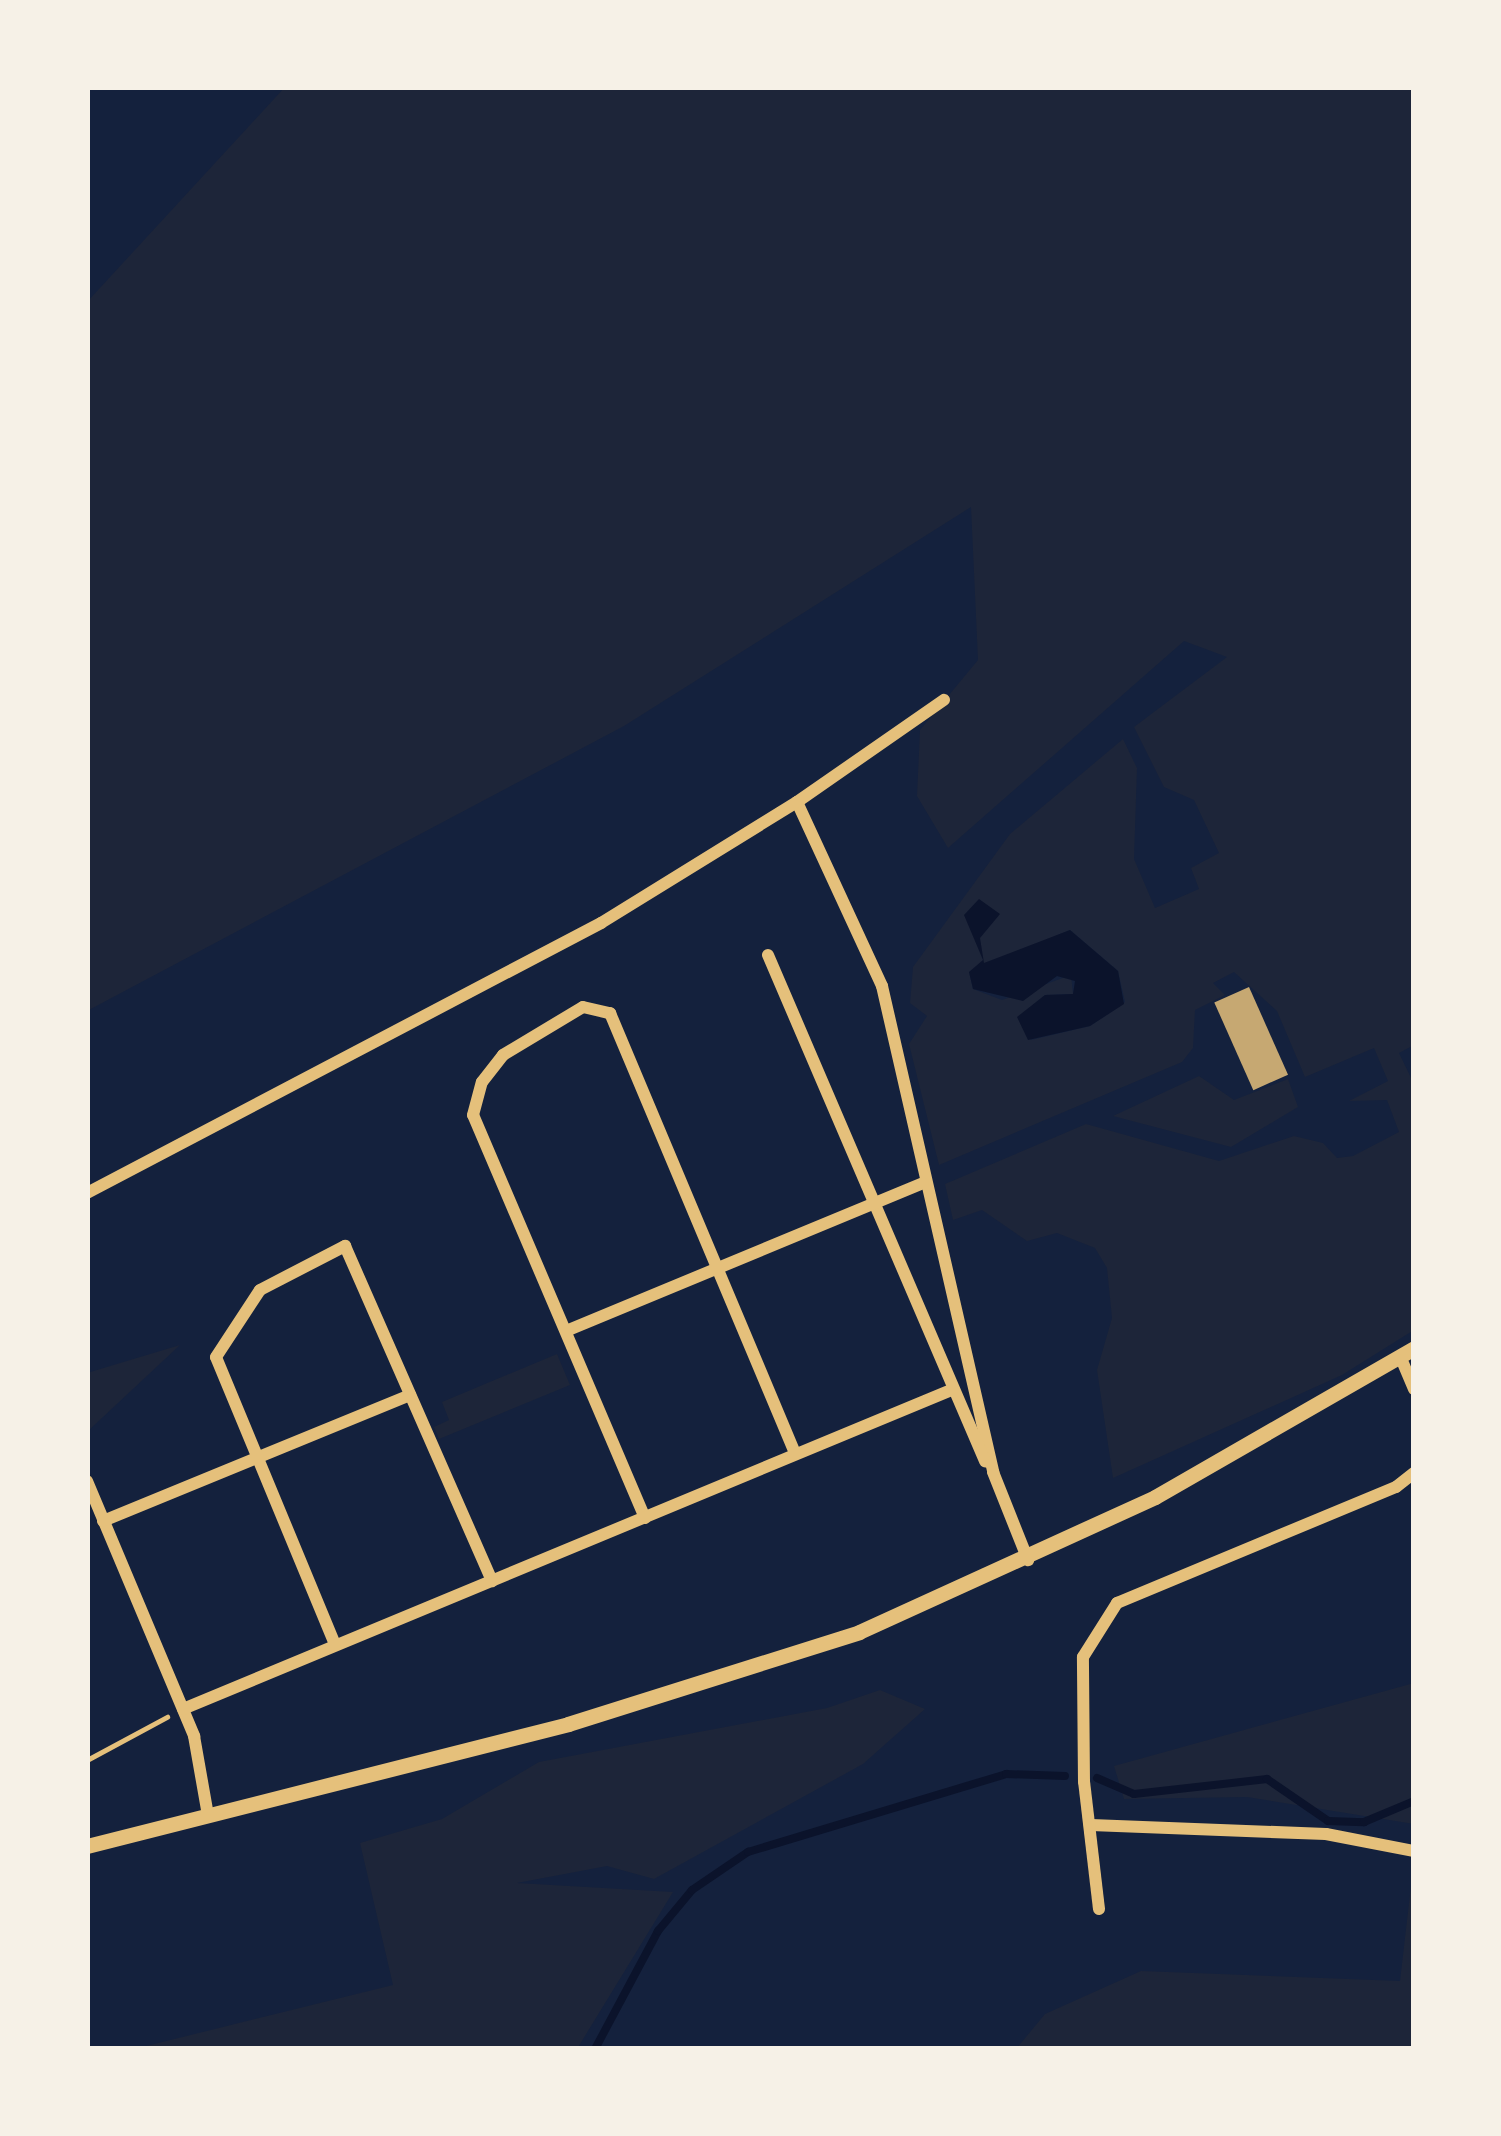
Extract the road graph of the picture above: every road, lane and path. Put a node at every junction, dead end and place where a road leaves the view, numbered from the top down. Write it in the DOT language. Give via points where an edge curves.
graph roads {
  1 [pos="944,700"];
  2 [pos="797,802"];
  3 [pos="768,955"];
  4 [pos="923,1183"];
  5 [pos="87,1193"];
  6 [pos="872,1204"];
  7 [pos="721,1268"];
  8 [pos="566,1331"];
  9 [pos="1407,1352"];
  10 [pos="1414,1389"];
  11 [pos="949,1391"];
  12 [pos="410,1395"];
  13 [pos="795,1453"];
  14 [pos="257,1457"];
  15 [pos="993,1472"];
  16 [pos="1414,1473"];
  17 [pos="87,1481"];
  18 [pos="645,1518"];
  19 [pos="103,1520"];
  20 [pos="1028,1560"];
  21 [pos="492,1580"];
  22 [pos="334,1642"];
  23 [pos="184,1709"];
  24 [pos="87,1760"];
  25 [pos="208,1816"];
  26 [pos="1091,1825"];
  27 [pos="87,1846"];
  28 [pos="1414,1851"];
  29 [pos="1100,1909"];
  1 -- 2 [label="street"];
  2 -- 4 [label="street" via="882,986"];
  2 -- 5 [label="street" via="601,923"];
  3 -- 6 [label="street"];
  4 -- 6 [label="street"];
  4 -- 15 [label="street"];
  6 -- 7 [label="street"];
  6 -- 11 [label="street"];
  7 -- 8 [label="street"];
  7 -- 8 [label="street" via="610,1013 583,1007 503,1055 473,1109"];
  7 -- 13 [label="street"];
  8 -- 18 [label="street"];
  9 -- 10 [label="street"];
  9 -- 20 [label="street"];
  11 -- 13 [label="street"];
  11 -- 15 [label="street"];
  12 -- 14 [label="street"];
  12 -- 14 [label="street" via="345,1246 260,1290 220,1343 217,1362"];
  12 -- 21 [label="street"];
  13 -- 18 [label="street"];
  14 -- 19 [label="street"];
  14 -- 22 [label="street"];
  15 -- 20 [label="street"];
  16 -- 26 [label="street" via="1117,1604 1082,1657"];
  17 -- 19 [label="street"];
  18 -- 21 [label="street"];
  19 -- 23 [label="street"];
  20 -- 25 [label="street" via="746,1672"];
  21 -- 22 [label="street"];
  22 -- 23 [label="street"];
  23 -- 24 [label="path"];
  23 -- 25 [label="street"];
  25 -- 27 [label="street"];
  26 -- 28 [label="street" via="1326,1834"];
  26 -- 29 [label="street"];
}
